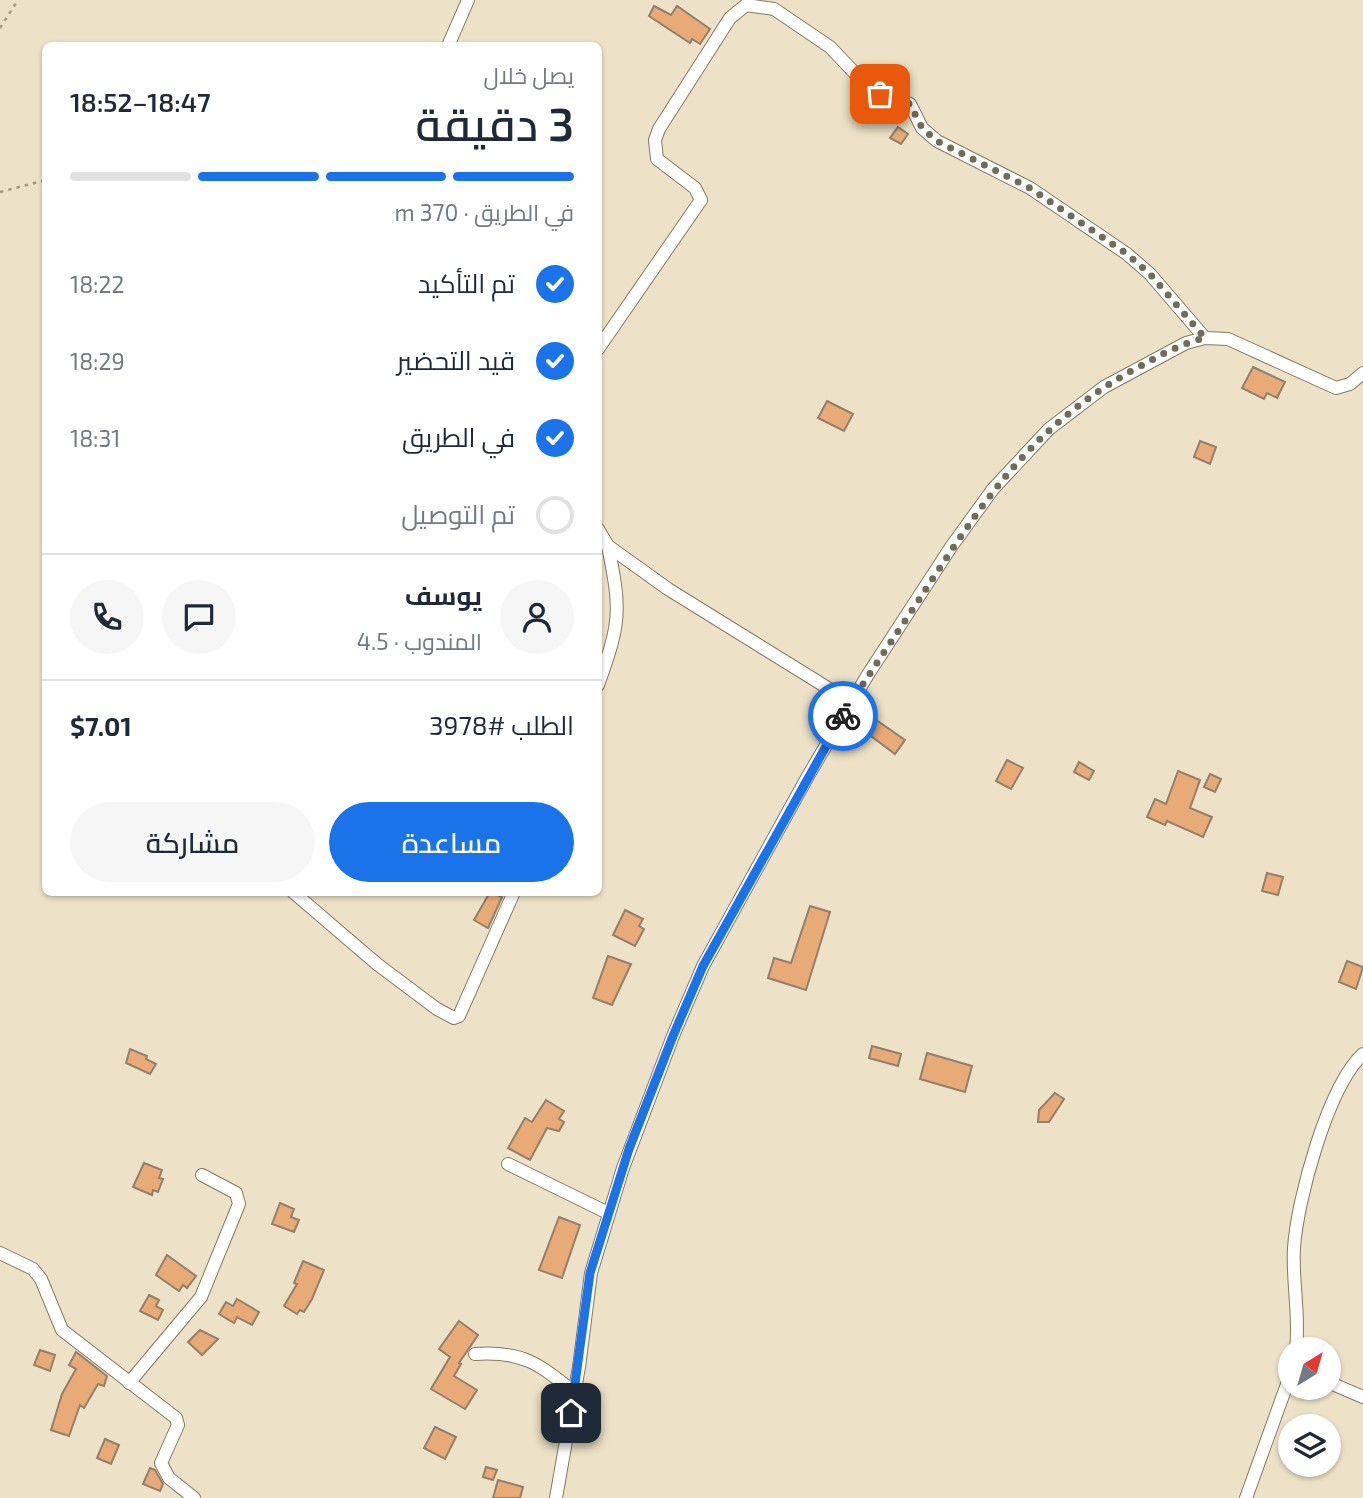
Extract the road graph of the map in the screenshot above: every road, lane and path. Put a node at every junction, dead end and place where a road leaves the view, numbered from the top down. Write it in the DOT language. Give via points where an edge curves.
graph roads {
  1 [pos="18,0"];
  2 [pos="468,0"];
  3 [pos="0,28"];
  4 [pos="450,42"];
  5 [pos="42,181"];
  6 [pos="0,192"];
  7 [pos="1205,338"];
  8 [pos="602,343"];
  9 [pos="1363,373"];
  10 [pos="602,535"];
  11 [pos="608,545"];
  12 [pos="602,675"];
  13 [pos="852,702"];
  14 [pos="298,896"];
  15 [pos="512,896"];
  16 [pos="1363,1054"];
  17 [pos="508,1164"];
  18 [pos="202,1175"];
  19 [pos="608,1213"];
  20 [pos="0,1253"];
  21 [pos="1296,1337"];
  22 [pos="475,1354"];
  23 [pos="129,1383"];
  24 [pos="1341,1388"];
  25 [pos="575,1393"];
  26 [pos="1363,1397"];
  27 [pos="1281,1400"];
  28 [pos="194,1498"];
  29 [pos="556,1498"];
  30 [pos="1246,1498"];
  1 -- 3 [label="path"];
  2 -- 4 [label="street"];
  5 -- 6 [label="path"];
  7 -- 8 [label="street" via="1127,254 1030,188 937,141 922,128 910,104 869,88 830,47 761,4 746,5 730,18 659,129 657,159 695,188 701,200"];
  7 -- 9 [label="street" via="1228,339 1336,388"];
  7 -- 13 [label="street" via="1162,354 1104,387 1019,457 951,547"];
  10 -- 11 [label="street"];
  11 -- 12 [label="street" via="618,624"];
  11 -- 13 [label="street" via="724,625"];
  13 -- 19 [label="street" via="703,966 639,1122"];
  14 -- 15 [label="street" via="377,964 454,1018 459,1016"];
  16 -- 21 [label="street" via="1342,1081 1311,1167 1296,1231"];
  17 -- 19 [label="street"];
  18 -- 23 [label="street" via="236,1193 239,1205 201,1297"];
  19 -- 25 [label="street" via="590,1273"];
  20 -- 23 [label="street" via="33,1269 62,1330"];
  22 -- 25 [label="street" via="528,1357"];
  23 -- 28 [label="street" via="176,1418 178,1425 161,1463 169,1478"];
  24 -- 26 [label="street"];
  25 -- 29 [label="street"];
  27 -- 30 [label="street"];
}
